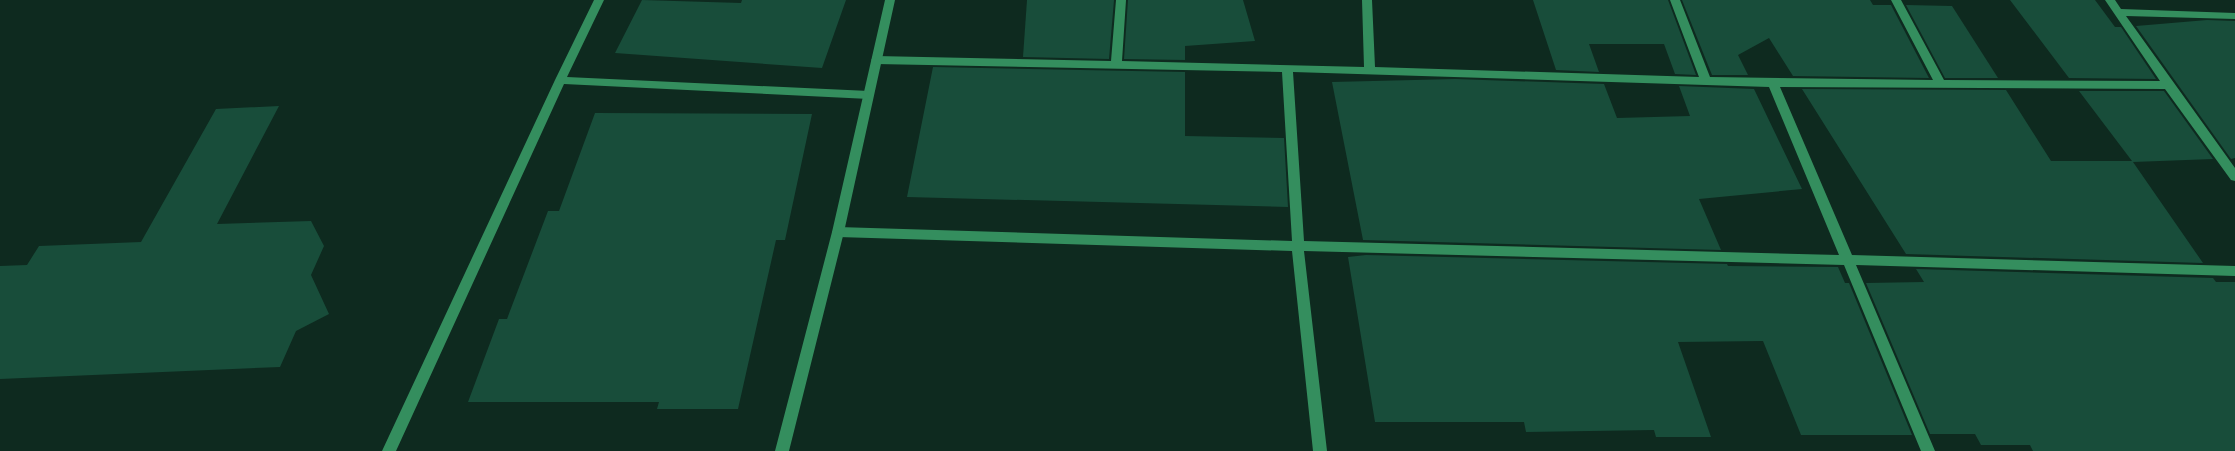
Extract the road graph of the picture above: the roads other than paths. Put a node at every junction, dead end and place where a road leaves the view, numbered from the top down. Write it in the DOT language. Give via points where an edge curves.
graph roads {
  1 [pos="600,0"];
  2 [pos="890,0"];
  3 [pos="1121,0"];
  4 [pos="1367,0"];
  5 [pos="1676,0"];
  6 [pos="1896,0"];
  7 [pos="2110,0"];
  8 [pos="2118,12"];
  9 [pos="2235,16"];
  10 [pos="876,60"];
  11 [pos="1116,64"];
  12 [pos="1287,68"];
  13 [pos="1370,71"];
  14 [pos="560,80"];
  15 [pos="1706,81"];
  16 [pos="1773,83"];
  17 [pos="1941,84"];
  18 [pos="2168,85"];
  19 [pos="869,95"];
  20 [pos="2235,177"];
  21 [pos="838,232"];
  22 [pos="1298,248"];
  23 [pos="1849,259"];
  24 [pos="2235,271"];
  25 [pos="389,451"];
  26 [pos="782,451"];
  27 [pos="1320,451"];
  28 [pos="1928,451"];
  1 -- 14 [label="street"];
  2 -- 10 [label="street"];
  3 -- 11 [label="street"];
  4 -- 13 [label="street"];
  5 -- 15 [label="street"];
  6 -- 17 [label="street"];
  7 -- 8 [label="street"];
  8 -- 9 [label="street"];
  8 -- 18 [label="street"];
  10 -- 11 [label="street"];
  10 -- 19 [label="street"];
  11 -- 12 [label="street"];
  12 -- 13 [label="street"];
  12 -- 22 [label="street"];
  13 -- 15 [label="street"];
  14 -- 19 [label="street"];
  14 -- 25 [label="street"];
  15 -- 16 [label="street"];
  16 -- 17 [label="street"];
  16 -- 23 [label="street"];
  17 -- 18 [label="street"];
  18 -- 20 [label="street"];
  19 -- 21 [label="street"];
  21 -- 22 [label="street"];
  21 -- 26 [label="street"];
  22 -- 23 [label="street"];
  22 -- 27 [label="street"];
  23 -- 24 [label="street"];
  23 -- 28 [label="street"];
}
